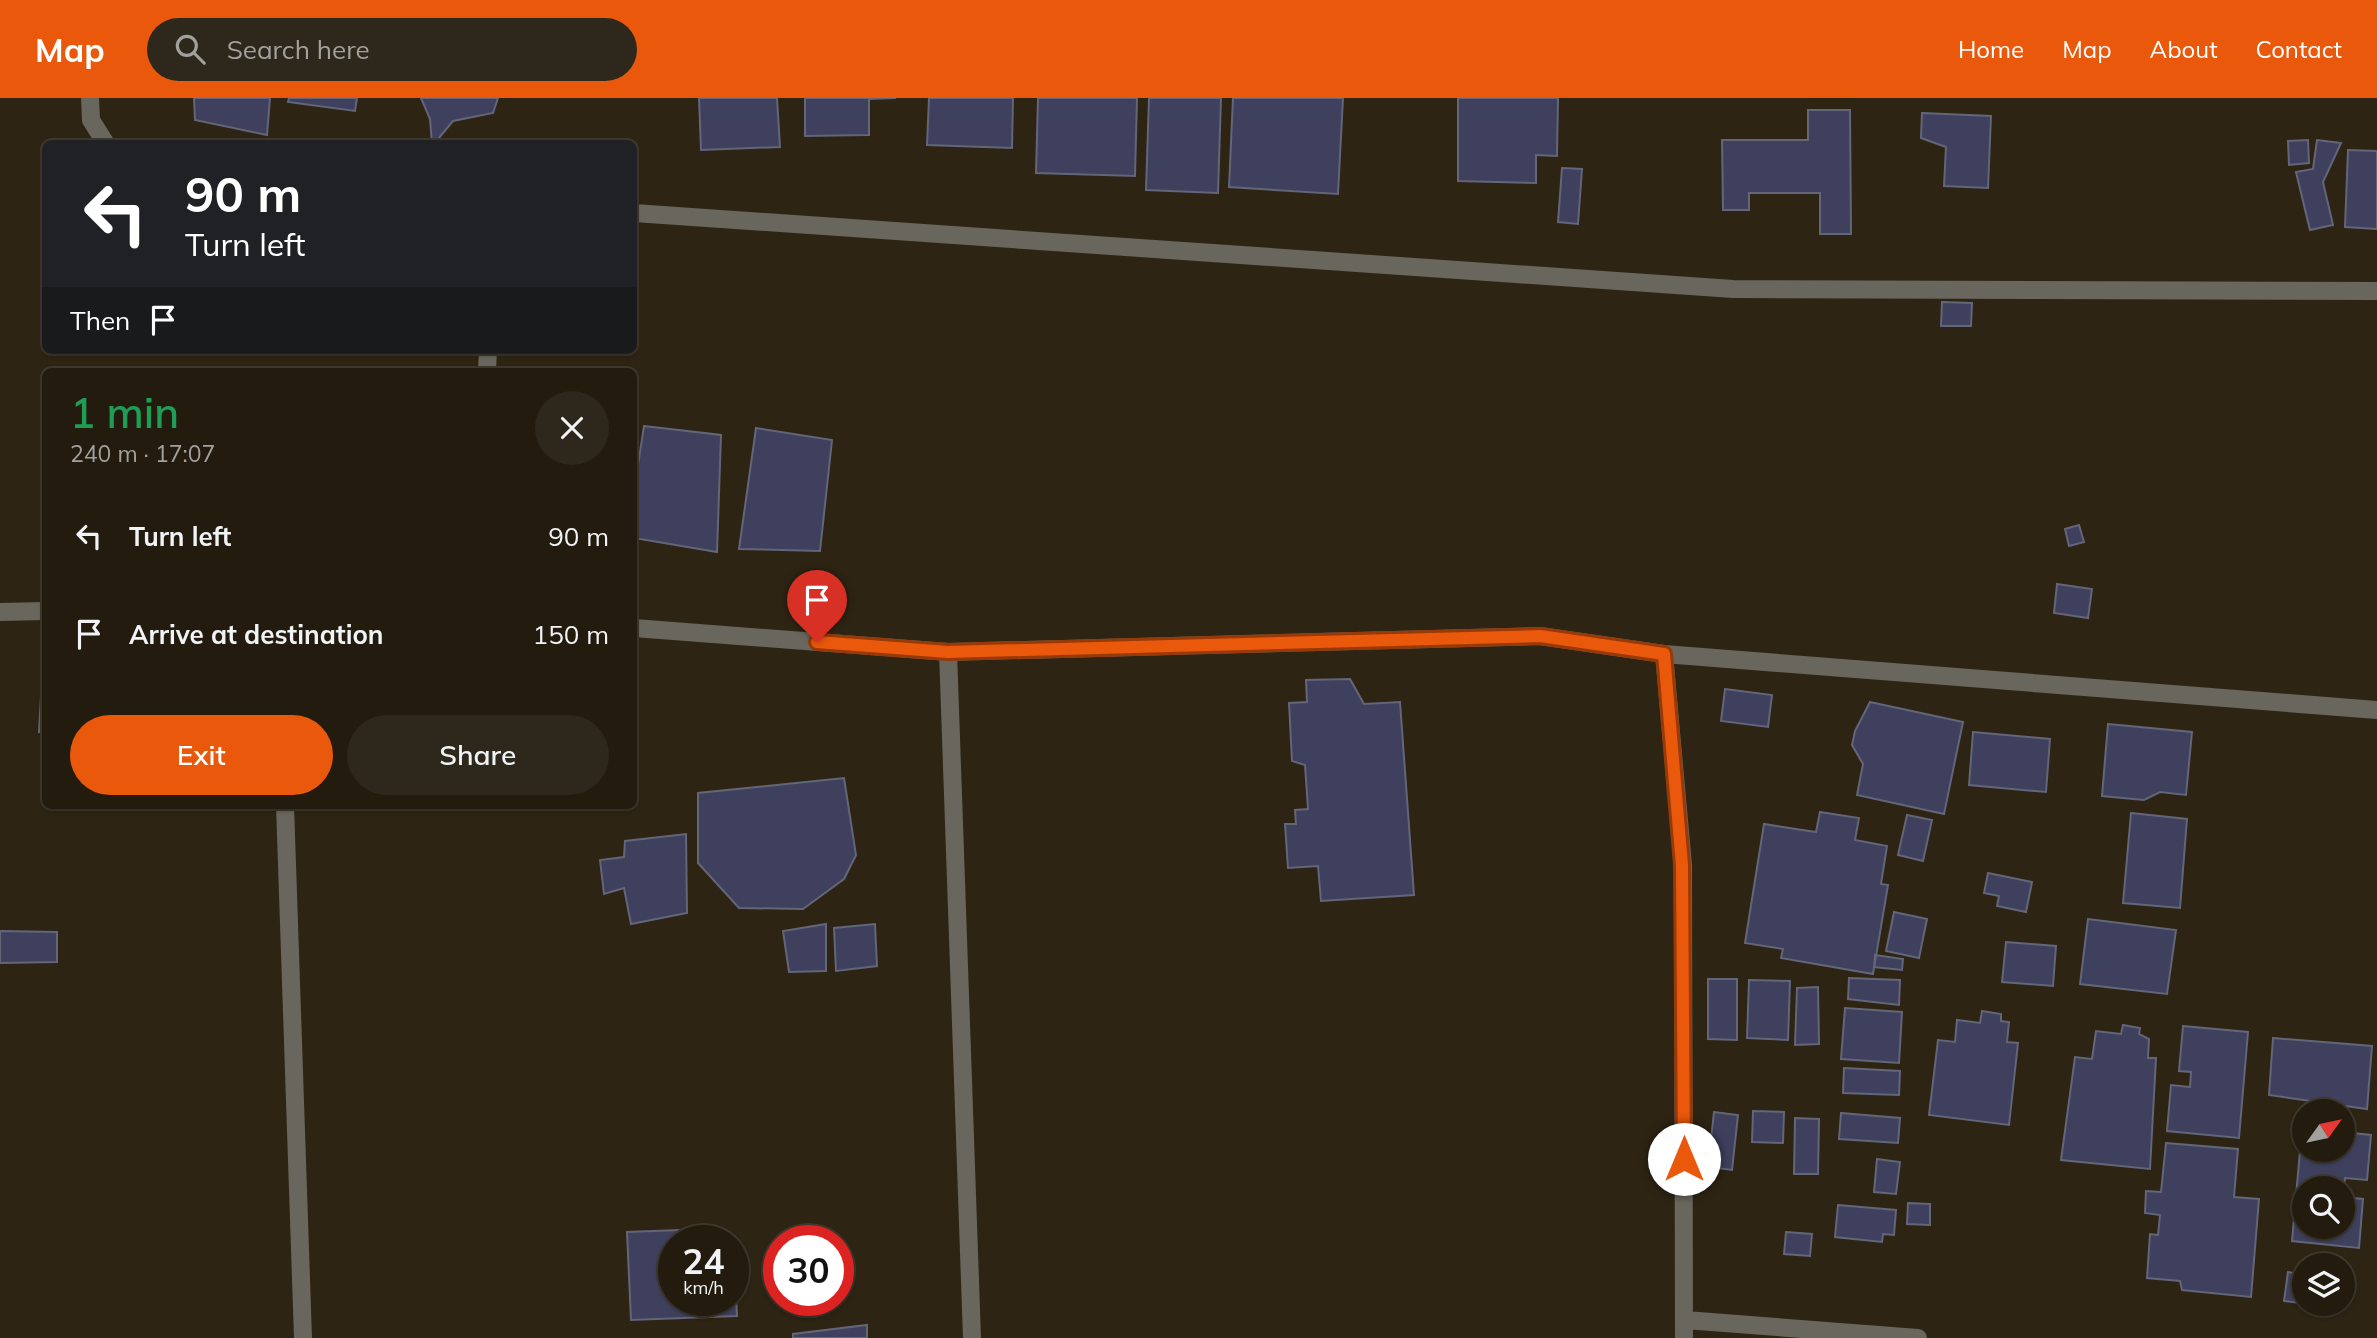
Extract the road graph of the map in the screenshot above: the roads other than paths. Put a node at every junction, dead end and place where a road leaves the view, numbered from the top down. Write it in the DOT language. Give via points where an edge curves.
graph roads {
  1 [pos="90,98"];
  2 [pos="104,140"];
  3 [pos="637,213"];
  4 [pos="2377,292"];
  5 [pos="42,611"];
  6 [pos="0,612"];
  7 [pos="637,628"];
  8 [pos="948,652"];
  9 [pos="1664,654"];
  10 [pos="2377,710"];
  11 [pos="285,809"];
  12 [pos="1685,1320"];
  13 [pos="303,1338"];
  14 [pos="972,1338"];
  15 [pos="1684,1338"];
  16 [pos="1918,1338"];
  1 -- 2 [label="street" via="91,120"];
  3 -- 4 [label="street" via="1733,289"];
  5 -- 6 [label="street"];
  7 -- 8 [label="street"];
  8 -- 9 [label="street" via="1540,636"];
  8 -- 14 [label="street"];
  9 -- 10 [label="street"];
  9 -- 12 [label="street" via="1682,865"];
  11 -- 13 [label="street"];
  12 -- 15 [label="street"];
  12 -- 16 [label="street"];
}
